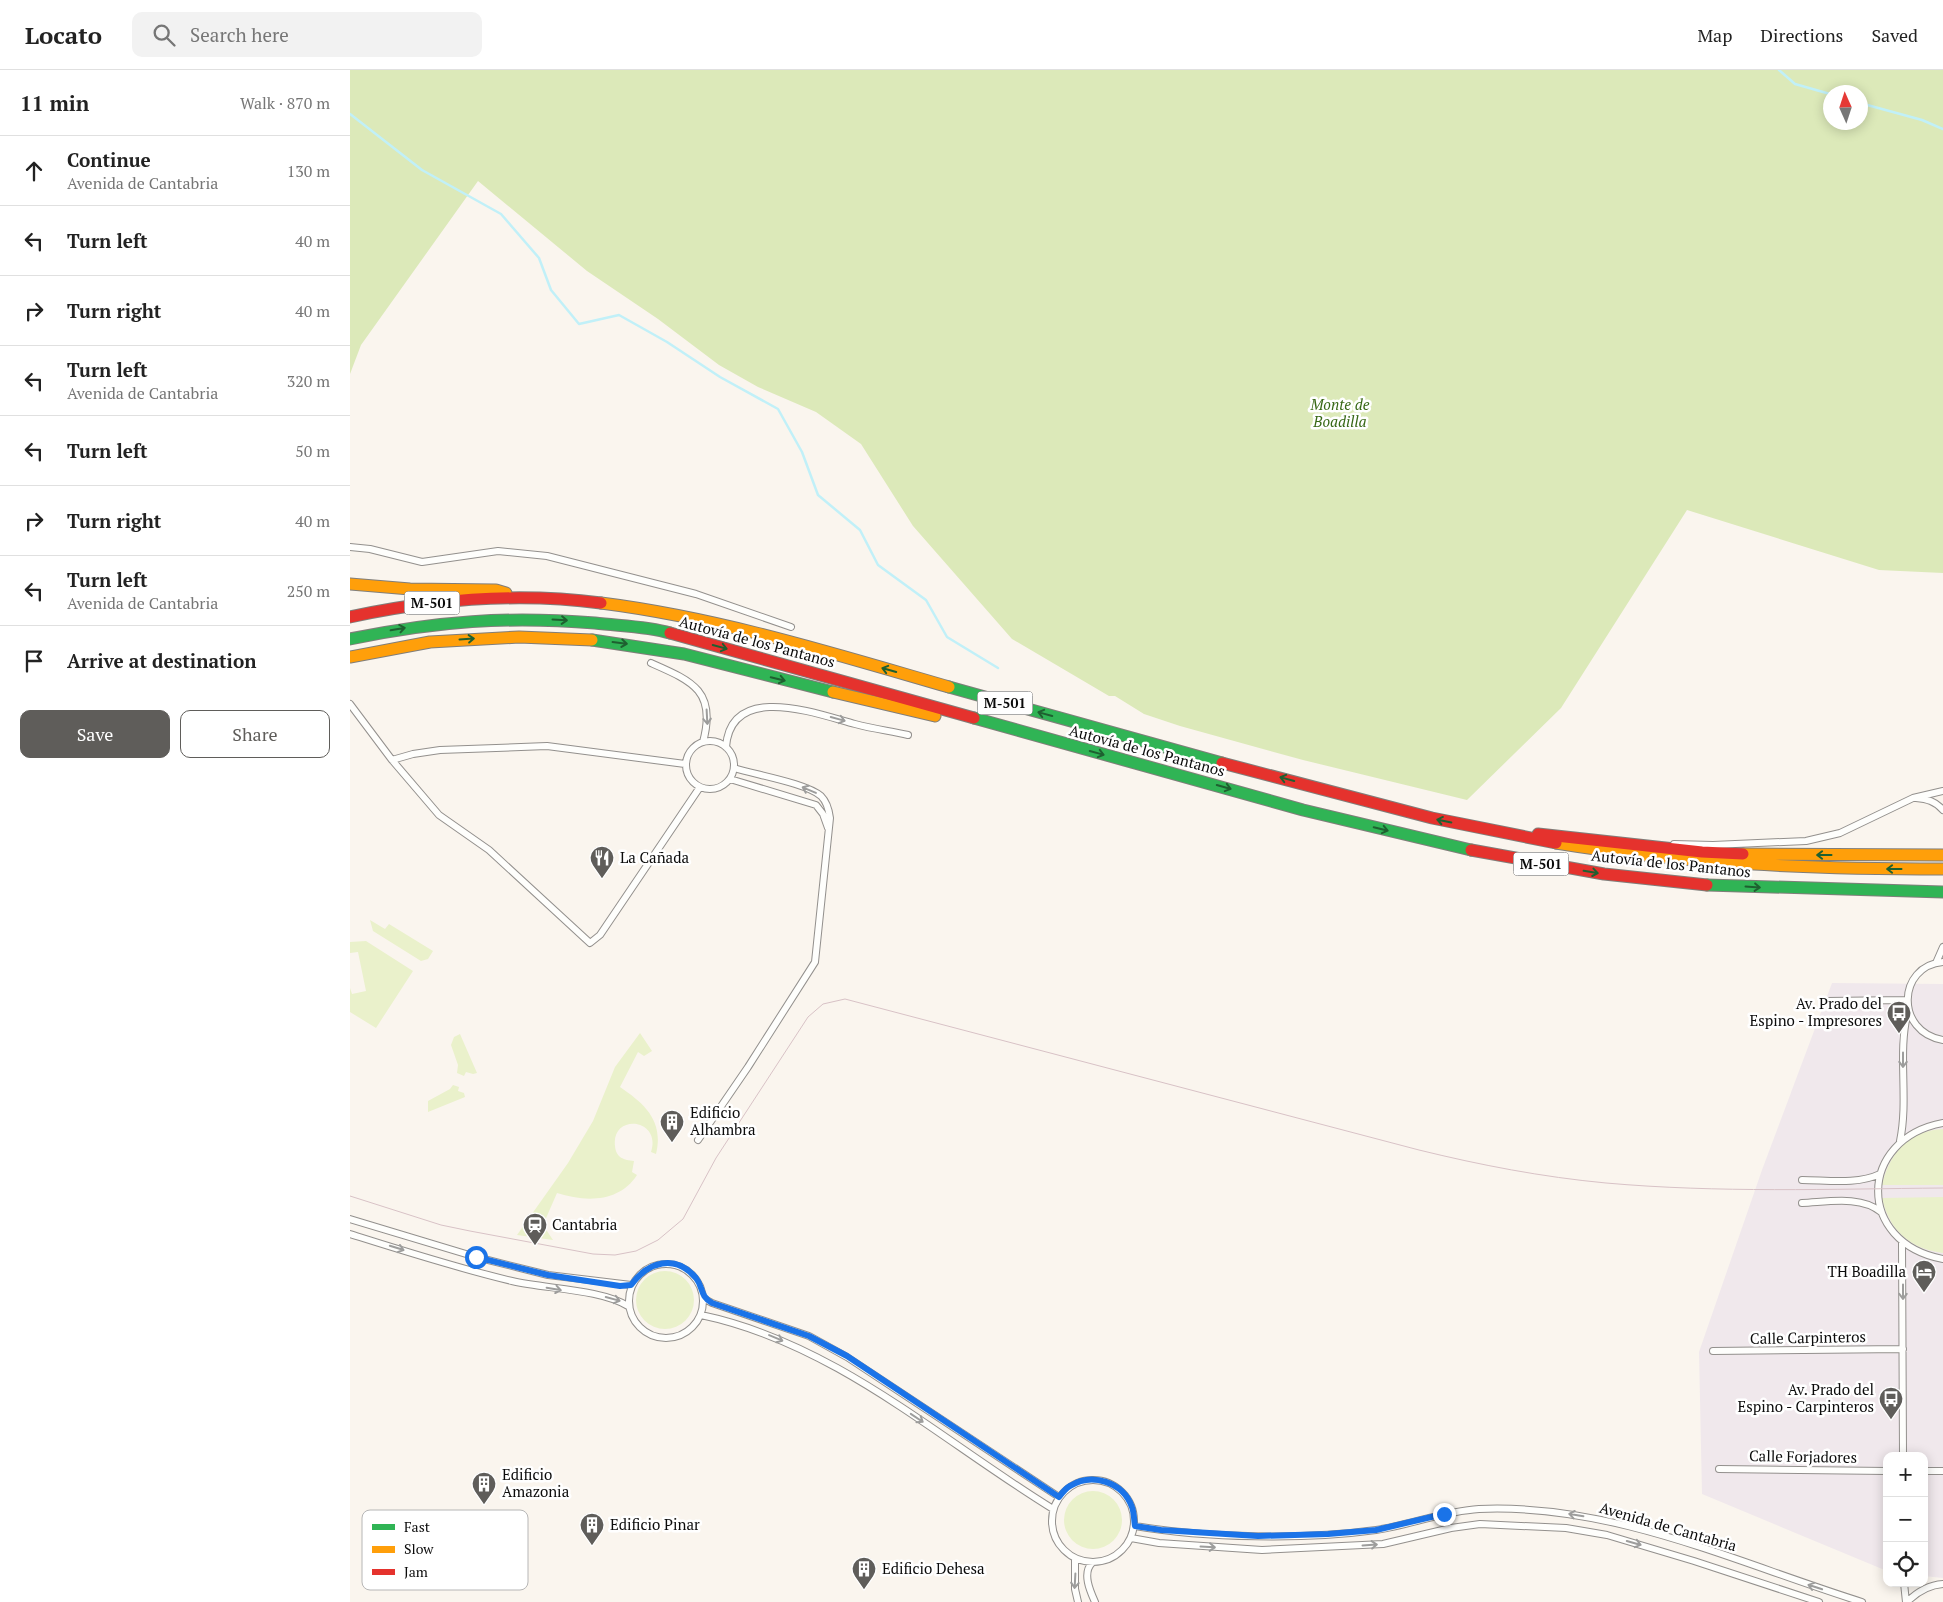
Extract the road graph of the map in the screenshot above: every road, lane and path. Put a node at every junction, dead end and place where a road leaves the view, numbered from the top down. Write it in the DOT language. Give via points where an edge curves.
graph roads {
  1 [pos="350,547"];
  2 [pos="350,584"];
  3 [pos="515,596"];
  4 [pos="350,617"];
  5 [pos="791,627"];
  6 [pos="350,639"];
  7 [pos="350,657"];
  8 [pos="651,663"];
  9 [pos="350,704"];
  10 [pos="982,722"];
  11 [pos="908,734"];
  12 [pos="703,742"];
  13 [pos="726,747"];
  14 [pos="392,760"];
  15 [pos="685,764"];
  16 [pos="734,768"];
  17 [pos="730,779"];
  18 [pos="700,788"];
  19 [pos="1943,791"];
  20 [pos="1914,798"];
  21 [pos="1943,810"];
  22 [pos="828,829"];
  23 [pos="1491,831"];
  24 [pos="1605,841"];
  25 [pos="1943,855"];
  26 [pos="1943,869"];
  27 [pos="1943,892"];
  28 [pos="1943,947"];
  29 [pos="1940,963"];
  30 [pos="1907,1000"];
  31 [pos="1827,1001"];
  32 [pos="1908,1011"];
  33 [pos="1943,1040"];
  34 [pos="1943,1123"];
  35 [pos="698,1140"];
  36 [pos="1900,1141"];
  37 [pos="1880,1174"];
  38 [pos="1802,1180"];
  39 [pos="1802,1203"];
  40 [pos="1881,1212"];
  41 [pos="350,1219"];
  42 [pos="350,1234"];
  43 [pos="1902,1243"];
  44 [pos="1943,1259"];
  45 [pos="631,1285"];
  46 [pos="703,1298"];
  47 [pos="628,1306"];
  48 [pos="701,1315"];
  49 [pos="1903,1349"];
  50 [pos="1713,1351"];
  51 [pos="1904,1452"];
  52 [pos="1719,1469"];
  53 [pos="1883,1471"];
  54 [pos="1928,1471"];
  55 [pos="1943,1471"];
  56 [pos="1059,1497"];
  57 [pos="1053,1509"];
  58 [pos="1135,1526"];
  59 [pos="1131,1538"];
  60 [pos="1075,1559"];
  61 [pos="1092,1563"];
  62 [pos="1943,1584"];
  63 [pos="1904,1587"];
  64 [pos="1078,1602"];
  65 [pos="1095,1602"];
  66 [pos="1819,1602"];
  67 [pos="1862,1602"];
  68 [pos="1906,1602"];
  1 -- 5 [label="street" via="422,562 498,551 547,556 696,594"];
  2 -- 3 [label="highway" via="410,589 496,590"];
  3 -- 4 [label="highway, Autovía de los Pantanos / M-501" via="386,609"];
  23 -- 3 [label="highway, Autovía de los Pantanos / M-501, one-way" via="1214,760 715,623 614,603"];
  6 -- 10 [label="highway, Autovía de los Pantanos / M-501, one-way" via="437,623 539,619 595,622 663,632 775,661"];
  7 -- 10 [label="highway, one-way" via="430,642 474,638 607,641 652,647 964,722"];
  8 -- 12 [label="street, one-way" via="688,680 702,693 708,724"];
  9 -- 14 [label="street"];
  10 -- 27 [label="highway, Autovía de los Pantanos / M-501, one-way" via="1303,810 1504,857 1604,874 1698,884"];
  13 -- 11 [label="street, one-way" via="727,734 733,723 743,714 762,706 789,706 862,726"];
  12 -- 13 [label="street" via="715,741"];
  12 -- 15 [label="street" via="693,748"];
  13 -- 16 [label="street" via="733,756"];
  14 -- 15 [label="street" via="440,750 547,746"];
  14 -- 18 [label="street" via="439,816 489,850 590,943 600,935"];
  15 -- 18 [label="street" via="687,775"];
  16 -- 17 [label="street"];
  22 -- 16 [label="street, one-way" via="828,807 822,797 810,789"];
  17 -- 18 [label="street" via="714,789"];
  17 -- 22 [label="street" via="816,805"];
  19 -- 20 [label="street"];
  20 -- 21 [label="street" via="1926,799"];
  20 -- 24 [label="street" via="1840,833 1806,841 1713,846"];
  22 -- 35 [label="street" via="815,962"];
  23 -- 24 [label="highway" via="1509,830"];
  26 -- 23 [label="highway, Autovía de los Pantanos / M-501, one-way" via="1701,863 1605,852"];
  25 -- 24 [label="highway, one-way" via="1763,855"];
  28 -- 29 [label="street"];
  29 -- 30 [label="street" via="1927,967 1920,974 1908,990"];
  30 -- 31 [label="street"];
  30 -- 32 [label="street"];
  32 -- 33 [label="street" via="1915,1025 1927,1035"];
  32 -- 36 [label="street, one-way" via="1904,1028"];
  34 -- 36 [label="street" via="1920,1128"];
  36 -- 37 [label="street"];
  37 -- 38 [label="street" via="1858,1180"];
  37 -- 40 [label="street"];
  39 -- 40 [label="street" via="1858,1202 1872,1205"];
  40 -- 43 [label="street"];
  41 -- 45 [label="street" via="548,1275"];
  42 -- 47 [label="street, one-way" via="474,1272 609,1298"];
  43 -- 44 [label="street" via="1923,1255"];
  43 -- 49 [label="street, one-way"];
  45 -- 46 [label="street" via="650,1266 674,1264 697,1279"];
  45 -- 47 [label="street"];
  46 -- 48 [label="street"];
  46 -- 56 [label="street" via="809,1336 847,1356"];
  47 -- 48 [label="street" via="639,1327 655,1337 673,1338 689,1330"];
  48 -- 57 [label="street, one-way" via="761,1332 842,1370"];
  49 -- 50 [label="street, Calle Carpinteros"];
  49 -- 51 [label="street"];
  52 -- 53 [label="street, Calle Forjadores"];
  54 -- 55 [label="street"];
  56 -- 57 [label="street"];
  56 -- 58 [label="street" via="1070,1486 1087,1480 1102,1480 1125,1494 1133,1507"];
  57 -- 60 [label="street" via="1054,1537"];
  58 -- 59 [label="street"];
  67 -- 58 [label="street, Avenida de Cantabria, one-way" via="1689,1544 1607,1520 1564,1513 1479,1509 1376,1530 1298,1535 1249,1535"];
  59 -- 61 [label="street" via="1116,1556"];
  59 -- 66 [label="street, Avenida de Cantabria, one-way" via="1262,1550 1383,1544 1480,1524 1566,1528 1607,1535"];
  60 -- 61 [label="street"];
  60 -- 64 [label="street, one-way"];
  61 -- 65 [label="street" via="1087,1572 1090,1593"];
  62 -- 68 [label="street" via="1918,1592"];
  63 -- 68 [label="street"];
}
